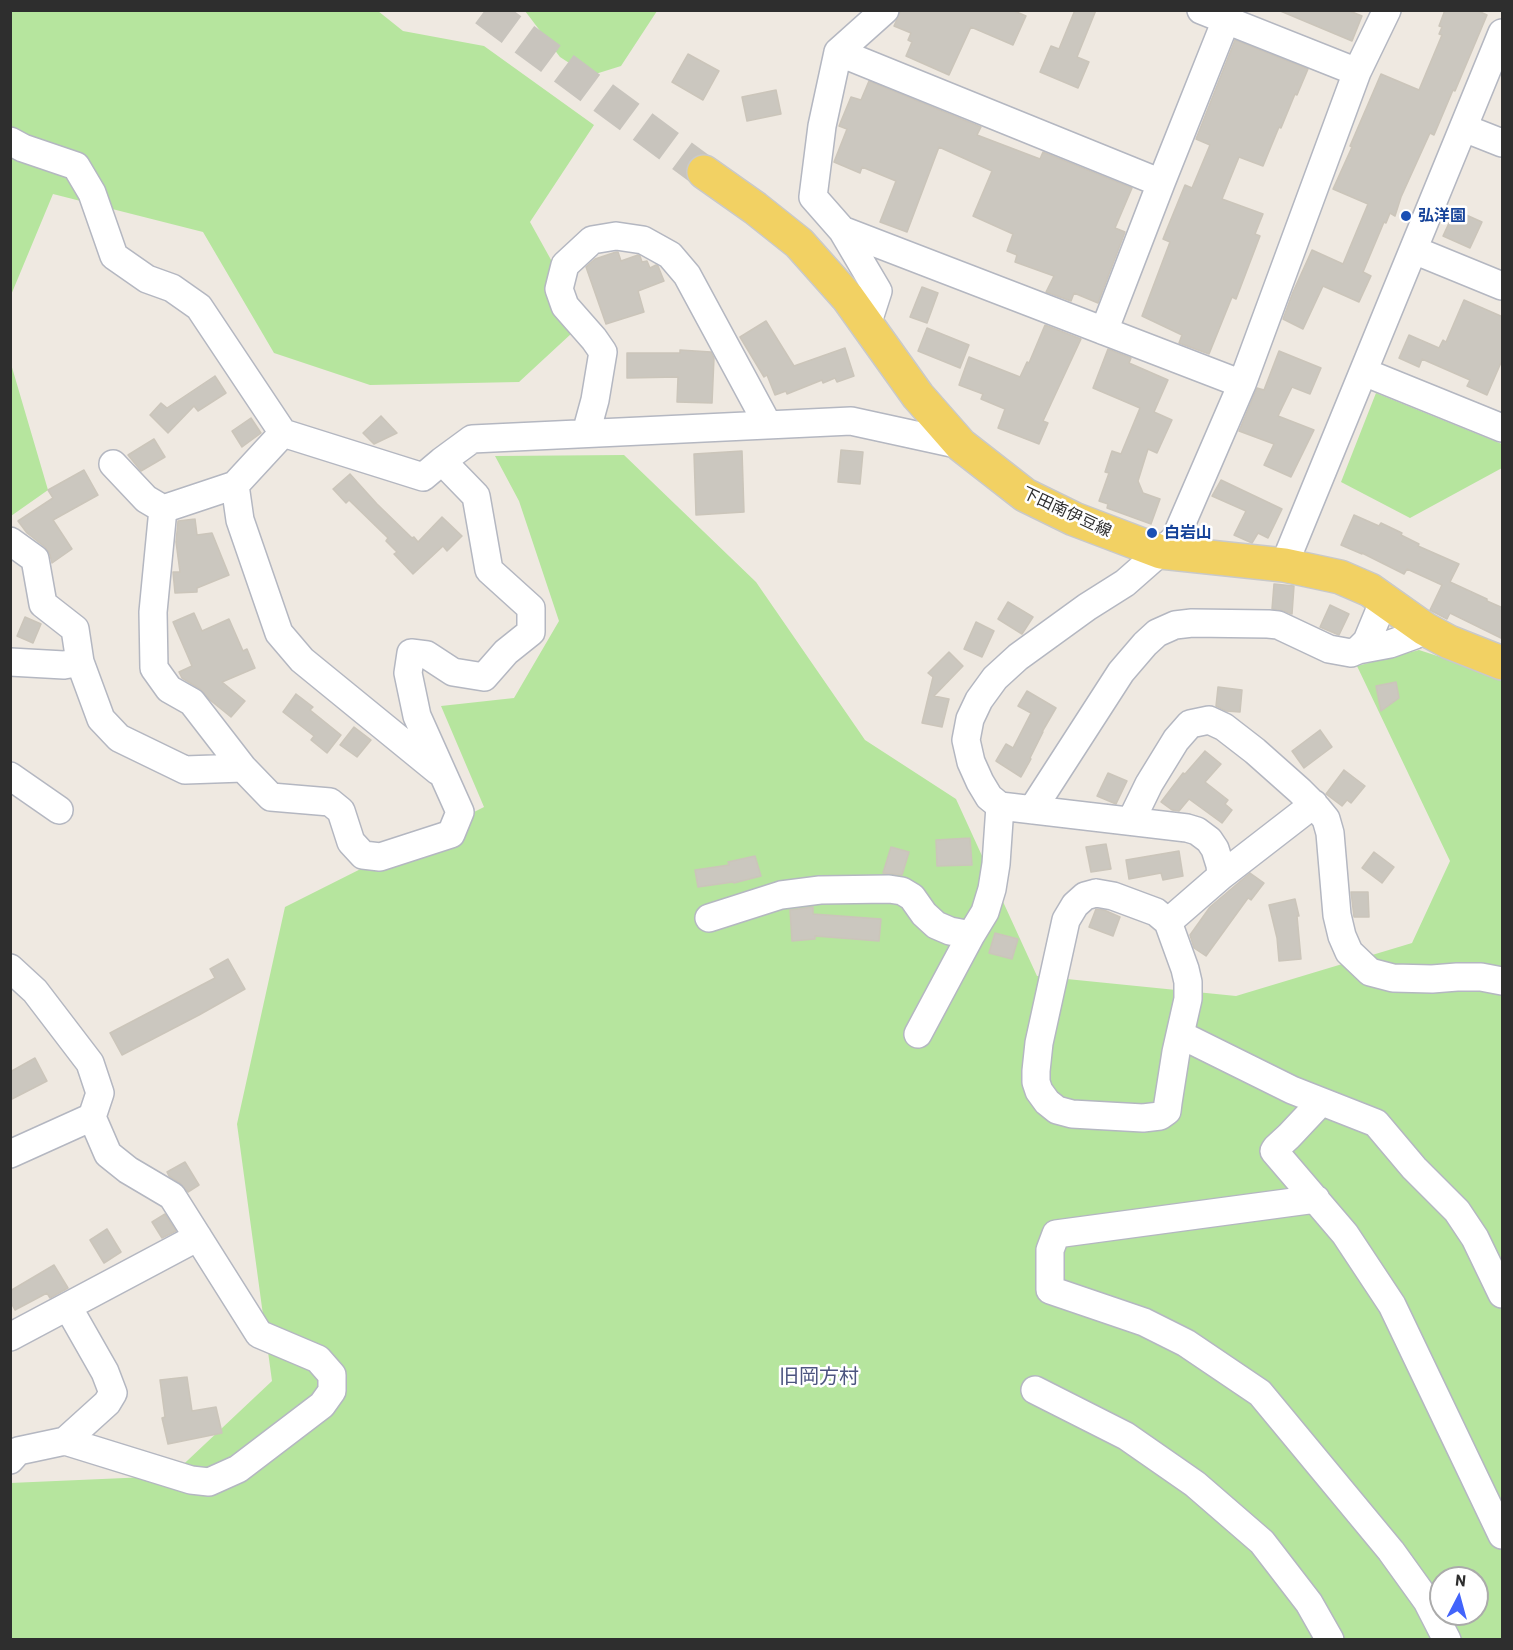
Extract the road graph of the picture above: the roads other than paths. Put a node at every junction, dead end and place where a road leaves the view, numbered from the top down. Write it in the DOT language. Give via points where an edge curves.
graph roads {
  1 [pos="885,10"];
  2 [pos="1387,10"];
  3 [pos="1219,14"];
  4 [pos="1503,33"];
  5 [pos="838,52"];
  6 [pos="1357,72"];
  7 [pos="1464,128"];
  8 [pos="10,141"];
  9 [pos="1503,143"];
  10 [pos="704,172"];
  11 [pos="1161,183"];
  12 [pos="842,230"];
  13 [pos="1414,250"];
  14 [pos="1503,286"];
  15 [pos="867,325"];
  16 [pos="1104,331"];
  17 [pos="1364,372"];
  18 [pos="1242,384"];
  19 [pos="768,425"];
  20 [pos="1503,428"];
  21 [pos="586,433"];
  22 [pos="283,434"];
  23 [pos="961,445"];
  24 [pos="442,460"];
  25 [pos="113,464"];
  26 [pos="235,484"];
  27 [pos="164,509"];
  28 [pos="10,541"];
  29 [pos="1161,552"];
  30 [pos="1284,565"];
  31 [pos="1384,600"];
  32 [pos="1425,629"];
  33 [pos="1358,650"];
  34 [pos="10,662"];
  35 [pos="80,662"];
  36 [pos="1503,663"];
  37 [pos="243,768"];
  38 [pos="444,775"];
  39 [pos="10,776"];
  40 [pos="1314,804"];
  41 [pos="1000,806"];
  42 [pos="59,810"];
  43 [pos="1032,810"];
  44 [pos="1131,821"];
  45 [pos="1221,876"];
  46 [pos="710,918"];
  47 [pos="1168,922"];
  48 [pos="970,935"];
  49 [pos="10,968"];
  50 [pos="1503,981"];
  51 [pos="918,1034"];
  52 [pos="1181,1035"];
  53 [pos="1321,1102"];
  54 [pos="92,1117"];
  55 [pos="10,1154"];
  56 [pos="1316,1199"];
  57 [pos="198,1237"];
  58 [pos="1503,1294"];
  59 [pos="68,1307"];
  60 [pos="10,1337"];
  61 [pos="1035,1390"];
  62 [pos="65,1441"];
  63 [pos="10,1460"];
  64 [pos="1503,1535"];
  65 [pos="1330,1640"];
  66 [pos="1447,1640"];
  1 -- 5 [label="street"];
  2 -- 6 [label="street"];
  3 -- 6 [label="street"];
  3 -- 11 [label="street"];
  4 -- 7 [label="street"];
  5 -- 11 [label="street"];
  5 -- 12 [label="street" via="822,126 813,197"];
  6 -- 18 [label="street"];
  7 -- 9 [label="street"];
  7 -- 13 [label="street"];
  8 -- 22 [label="street" via="76,166 92,193 114,256 199,307"];
  10 -- 15 [label="main road, 下田南伊豆線" via="800,243"];
  11 -- 16 [label="street"];
  12 -- 15 [label="street" via="878,291"];
  12 -- 16 [label="street"];
  13 -- 14 [label="street"];
  13 -- 17 [label="street"];
  15 -- 23 [label="main road, 下田南伊豆線" via="918,396"];
  16 -- 18 [label="street"];
  17 -- 20 [label="street"];
  17 -- 30 [label="street"];
  18 -- 29 [label="street" via="1175,539"];
  19 -- 21 [label="street"];
  19 -- 21 [label="street" via="687,274 670,255 643,240 616,236 592,240 565,265 559,289 565,306 603,352"];
  19 -- 23 [label="street" via="851,421"];
  21 -- 24 [label="street" via="472,439"];
  22 -- 24 [label="street" via="423,477"];
  22 -- 26 [label="street"];
  23 -- 29 [label="main road, 下田南伊豆線" via="1025,495 1074,519"];
  24 -- 38 [label="street" via="476,496 489,570 531,608 531,632 484,677 453,672 427,655 411,653 408,673 417,716"];
  25 -- 27 [label="street" via="146,499"];
  26 -- 27 [label="street"];
  26 -- 38 [label="street" via="240,520 279,633 302,660"];
  27 -- 37 [label="street" via="153,612 154,668 169,689 192,702"];
  28 -- 35 [label="street" via="35,559 43,604 75,629"];
  29 -- 30 [label="main road, 下田南伊豆線"];
  29 -- 41 [label="street" via="1125,583 1018,657 979,700 970,719 968,751 980,782"];
  30 -- 31 [label="main road, 下田南伊豆線" via="1340,577"];
  31 -- 32 [label="main road, 下田南伊豆線"];
  31 -- 33 [label="street" via="1367,640"];
  32 -- 33 [label="street" via="1390,644"];
  32 -- 36 [label="main road, 下田南伊豆線"];
  33 -- 43 [label="street" via="1329,649 1268,624 1192,623 1157,633 1121,672"];
  34 -- 35 [label="street"];
  35 -- 37 [label="street" via="101,719 119,738 185,770"];
  37 -- 38 [label="street" via="271,797 330,801 341,811 351,842 363,855 380,857 451,834 460,812"];
  39 -- 42 [label="street"];
  40 -- 44 [label="street" via="1224,727 1209,720 1198,721 1176,740"];
  40 -- 45 [label="street"];
  40 -- 50 [label="street" via="1330,832 1342,936 1349,952 1370,972 1393,978 1480,977"];
  41 -- 43 [label="street"];
  41 -- 48 [label="street" via="992,889 985,912"];
  43 -- 44 [label="street"];
  44 -- 45 [label="street" via="1197,831 1215,849"];
  45 -- 47 [label="street"];
  46 -- 48 [label="street" via="781,895 889,889 912,897 936,925"];
  47 -- 52 [label="street" via="1188,982"];
  47 -- 52 [label="street" via="1156,912 1113,896 1096,893 1084,896 1075,905 1066,920 1041,1032 1036,1071 1039,1091 1057,1110 1072,1114 1160,1116 1167,1111"];
  48 -- 51 [label="street"];
  49 -- 54 [label="street" via="35,991 90,1063 100,1093"];
  52 -- 53 [label="street"];
  53 -- 56 [label="street" via="1274,1151"];
  53 -- 58 [label="street" via="1376,1123 1457,1211"];
  54 -- 55 [label="street"];
  54 -- 57 [label="street" via="108,1154 172,1196"];
  56 -- 64 [label="street" via="1345,1234 1392,1305"];
  56 -- 66 [label="street" via="1056,1234 1050,1250 1050,1290 1144,1322 1186,1343 1260,1393 1391,1551"];
  57 -- 59 [label="street"];
  57 -- 62 [label="street" via="259,1334 318,1359 332,1375 332,1391 322,1406 238,1469 209,1482 191,1480"];
  59 -- 60 [label="street"];
  59 -- 62 [label="street" via="105,1371 113,1393"];
  61 -- 65 [label="street" via="1125,1436 1195,1484 1262,1542 1309,1603"];
  62 -- 63 [label="street" via="18,1451"];
}
